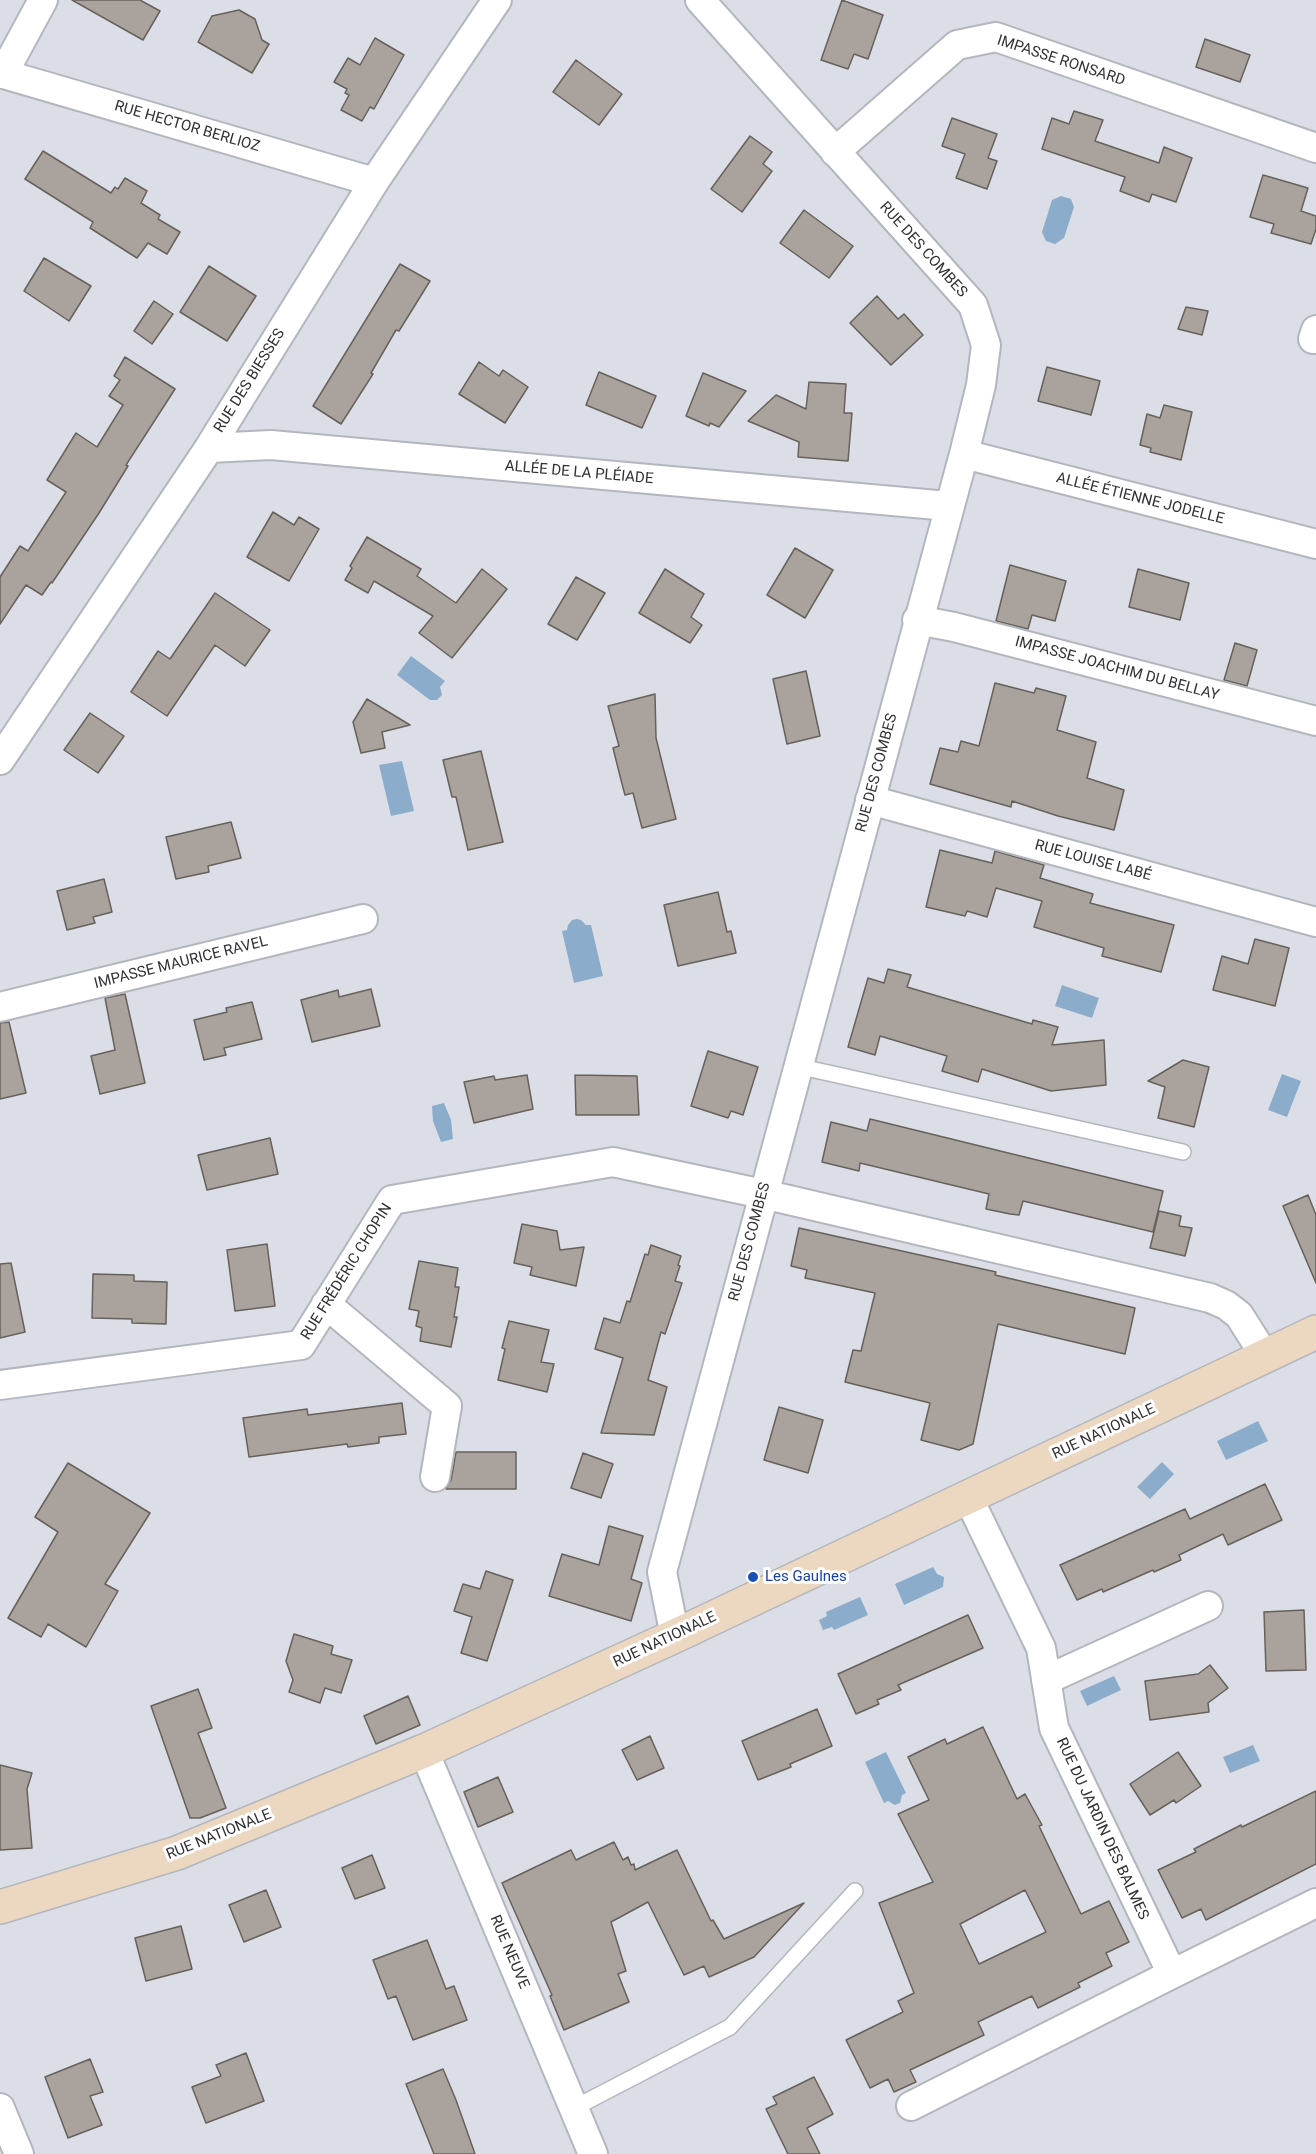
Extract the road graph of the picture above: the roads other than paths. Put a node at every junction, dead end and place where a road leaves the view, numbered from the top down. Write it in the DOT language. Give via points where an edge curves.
graph roads {
  1 [pos="43,0"];
  2 [pos="497,0"];
  3 [pos="700,0"];
  4 [pos="2,73"];
  5 [pos="1316,148"];
  6 [pos="835,152"];
  7 [pos="374,182"];
  8 [pos="209,448"];
  9 [pos="964,454"];
  10 [pos="948,506"];
  11 [pos="1316,544"];
  12 [pos="917,620"];
  13 [pos="1316,721"];
  14 [pos="0,760"];
  15 [pos="870,800"];
  16 [pos="363,919"];
  17 [pos="1316,922"];
  18 [pos="0,1007"];
  19 [pos="797,1066"];
  20 [pos="1183,1152"];
  21 [pos="763,1194"];
  22 [pos="326,1304"];
  23 [pos="1315,1333"];
  24 [pos="1265,1356"];
  25 [pos="0,1385"];
  26 [pos="435,1477"];
  27 [pos="968,1497"];
  28 [pos="1208,1606"];
  29 [pos="675,1636"];
  30 [pos="1046,1680"];
  31 [pos="424,1751"];
  32 [pos="855,1891"];
  33 [pos="1316,1904"];
  34 [pos="0,1907"];
  35 [pos="1172,1974"];
  36 [pos="911,2106"];
  37 [pos="0,2108"];
  38 [pos="574,2108"];
  39 [pos="19,2154"];
  40 [pos="593,2154"];
  1 -- 4 [label="street"];
  2 -- 7 [label="street, RUE DES BIESSES"];
  3 -- 6 [label="street, RUE DES COMBES"];
  4 -- 7 [label="street, RUE HECTOR BERLIOZ"];
  5 -- 6 [label="street, IMPASSE RONSARD" via="996,37 957,45"];
  6 -- 9 [label="street, RUE DES COMBES" via="973,305 986,345 981,385"];
  7 -- 8 [label="street, RUE DES BIESSES"];
  8 -- 10 [label="street, ALLÉE DE LA PLÉIADE" via="271,445"];
  8 -- 14 [label="street, RUE DES BIESSES"];
  9 -- 10 [label="street, RUE DES COMBES"];
  9 -- 11 [label="street, ALLÉE ÉTIENNE JODELLE"];
  10 -- 12 [label="street, RUE DES COMBES"];
  12 -- 13 [label="street, IMPASSE JOACHIM DU BELLAY"];
  12 -- 15 [label="street, RUE DES COMBES"];
  15 -- 17 [label="street, RUE LOUISE LABÉ"];
  15 -- 19 [label="street, RUE DES COMBES"];
  16 -- 18 [label="street, IMPASSE MAURICE RAVEL"];
  19 -- 20 [label="lane"];
  19 -- 21 [label="street, RUE DES COMBES"];
  21 -- 22 [label="street, RUE FRÉDÉRIC CHOPIN" via="613,1162 392,1200"];
  21 -- 24 [label="street, RUE FRÉDÉRIC CHOPIN" via="1210,1298 1239,1315"];
  21 -- 29 [label="street, RUE DES COMBES" via="662,1572"];
  22 -- 25 [label="street, RUE FRÉDÉRIC CHOPIN" via="301,1345"];
  22 -- 26 [label="street" via="447,1406"];
  23 -- 24 [label="main road, RUE NATIONALE"];
  24 -- 27 [label="main road, RUE NATIONALE"];
  27 -- 29 [label="main road, RUE NATIONALE"];
  27 -- 30 [label="street, RUE DU JARDIN DES BALMES" via="1041,1648"];
  28 -- 30 [label="street"];
  29 -- 31 [label="main road, RUE NATIONALE"];
  30 -- 35 [label="street, RUE DU JARDIN DES BALMES" via="1054,1728"];
  31 -- 34 [label="main road, RUE NATIONALE" via="177,1853"];
  31 -- 38 [label="street, RUE NEUVE"];
  32 -- 38 [label="lane" via="730,2027"];
  33 -- 35 [label="street"];
  35 -- 36 [label="street"];
  37 -- 39 [label="street"];
  38 -- 40 [label="street, RUE NEUVE"];
}
